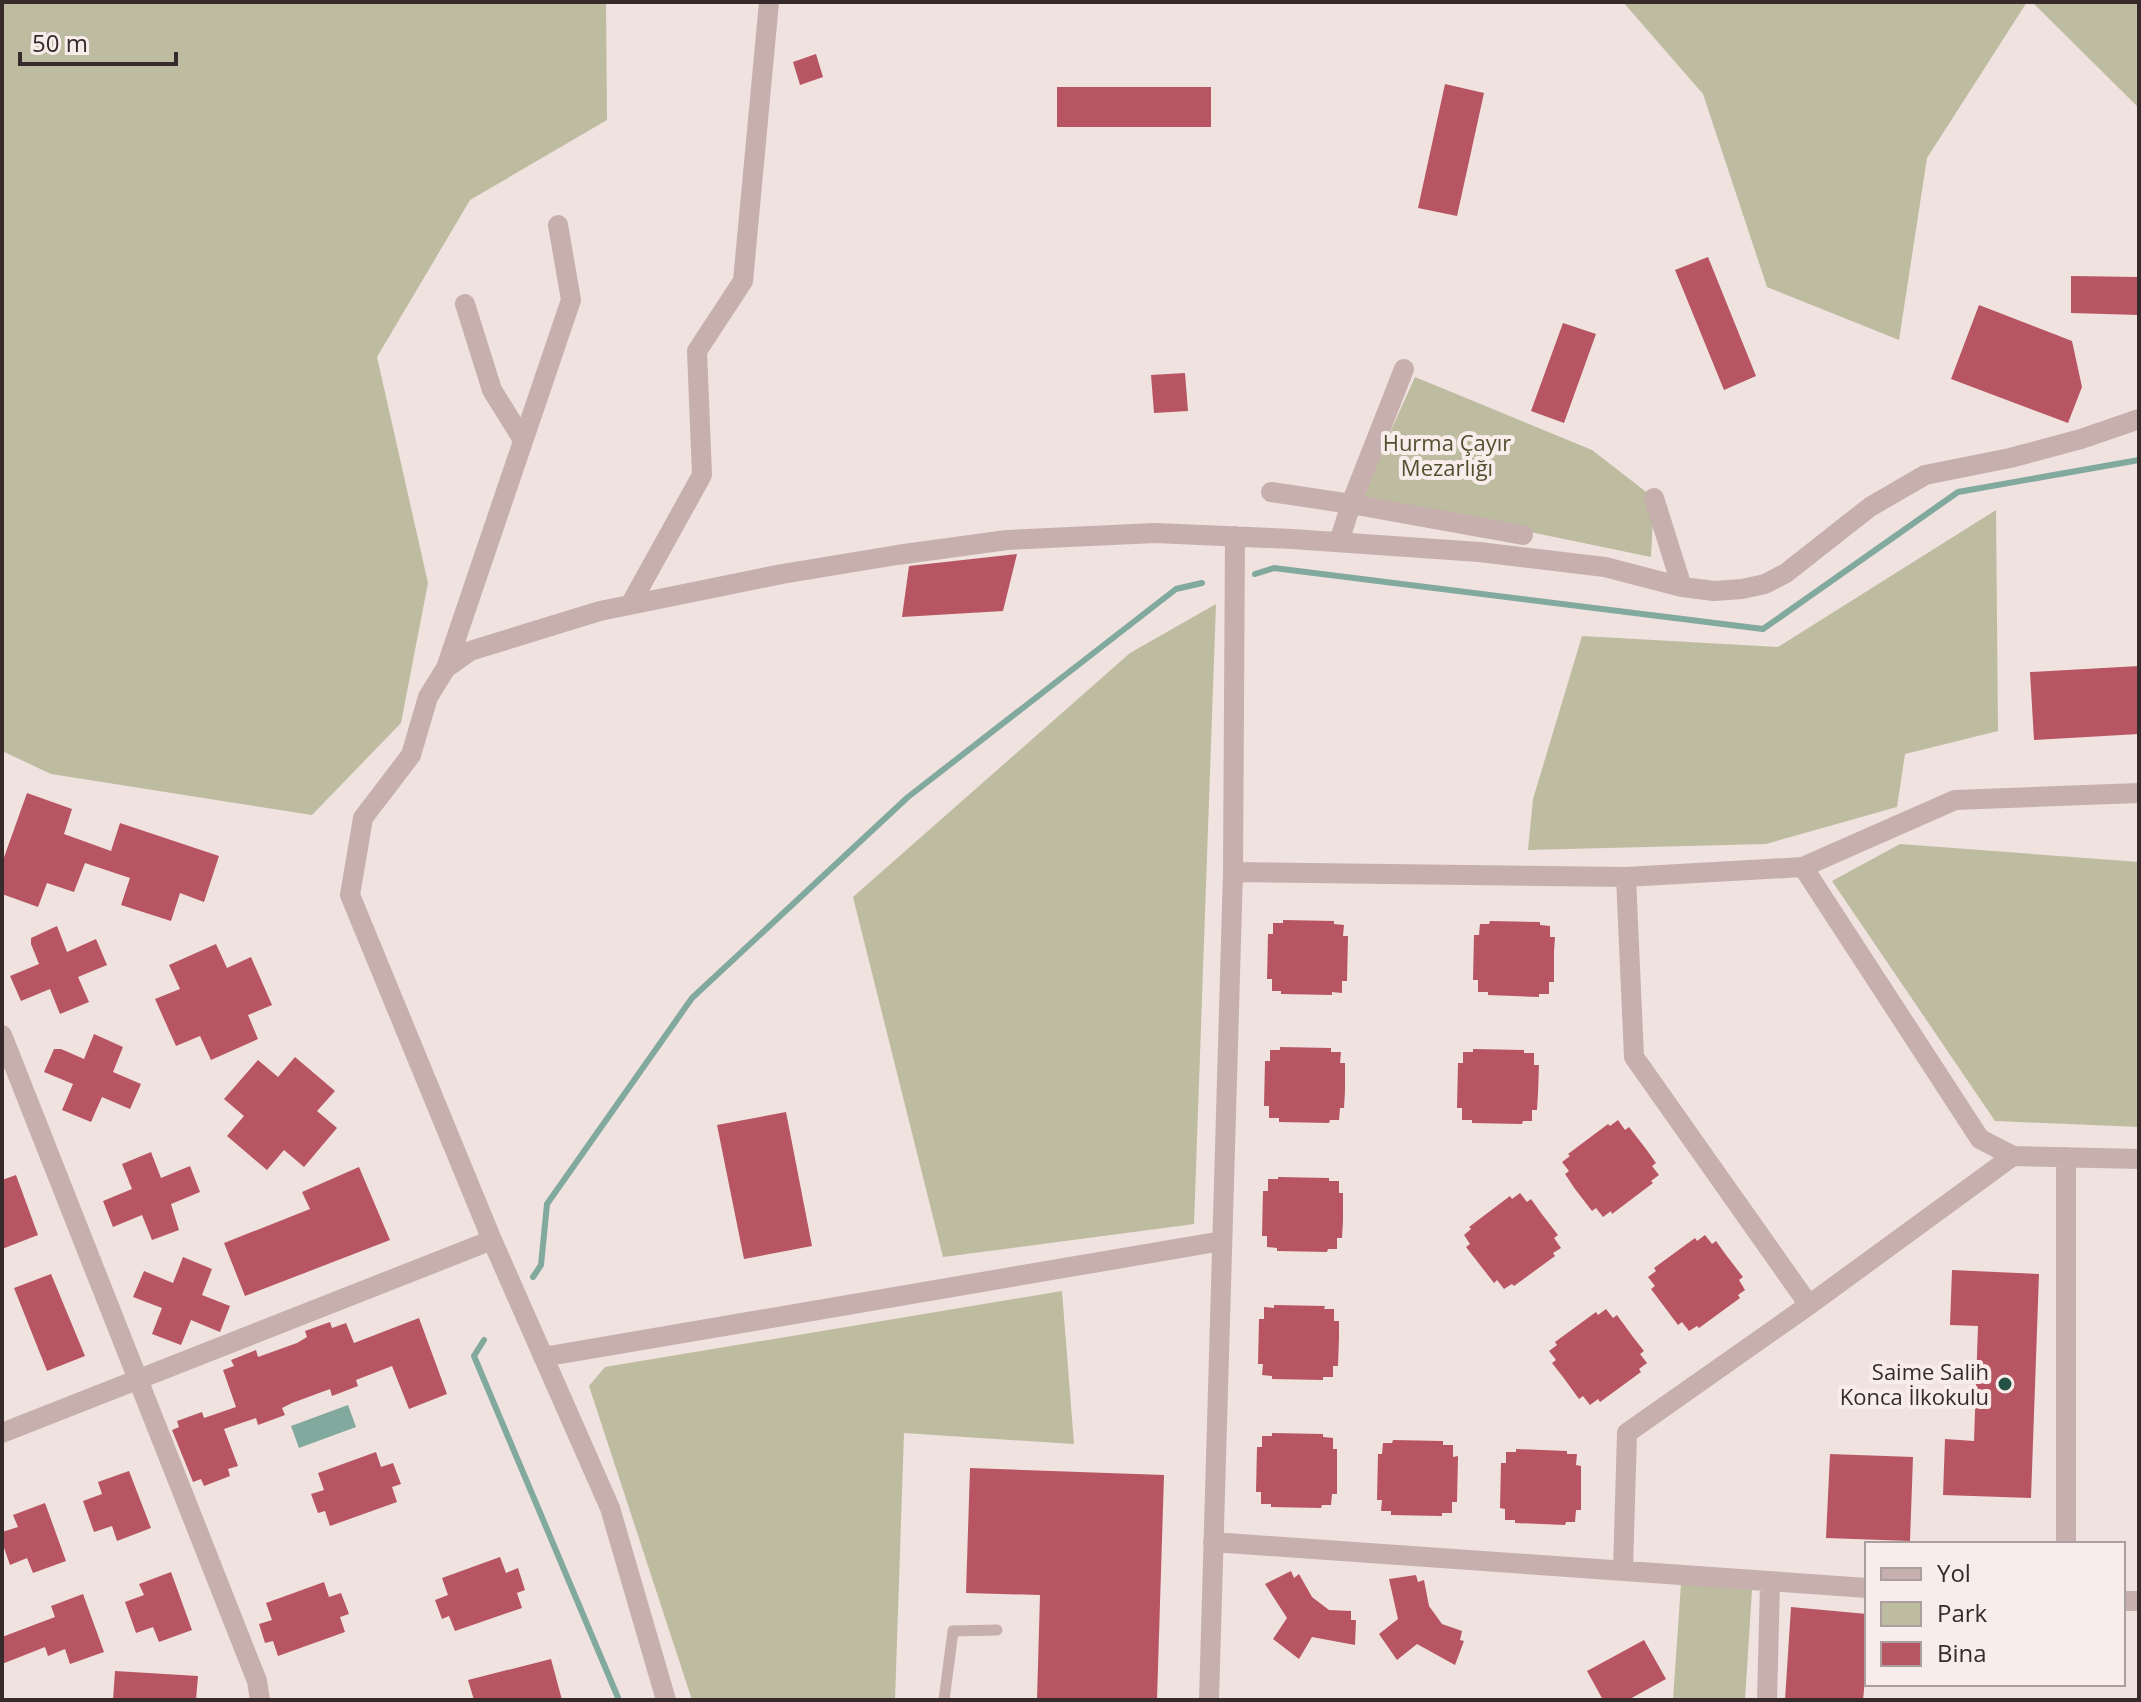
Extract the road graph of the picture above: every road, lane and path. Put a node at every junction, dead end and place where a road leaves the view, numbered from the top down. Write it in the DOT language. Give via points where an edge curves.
graph roads {
  1 [pos="769,2"];
  2 [pos="558,225"];
  3 [pos="465,304"];
  4 [pos="1404,369"];
  5 [pos="2139,419"];
  6 [pos="523,440"];
  7 [pos="1271,492"];
  8 [pos="1654,498"];
  9 [pos="1351,504"];
  10 [pos="1523,535"];
  11 [pos="1235,536"];
  12 [pos="1339,542"];
  13 [pos="1682,587"];
  14 [pos="630,605"];
  15 [pos="446,668"];
  16 [pos="2139,793"];
  17 [pos="1803,867"];
  18 [pos="1233,872"];
  19 [pos="1626,877"];
  20 [pos="2,1035"];
  21 [pos="2013,1156"];
  22 [pos="2066,1157"];
  23 [pos="2139,1159"];
  24 [pos="492,1240"];
  25 [pos="1222,1241"];
  26 [pos="1809,1305"];
  27 [pos="543,1357"];
  28 [pos="136,1380"];
  29 [pos="2,1433"];
  30 [pos="1213,1542"];
  31 [pos="2066,1542"];
  32 [pos="1623,1570"];
  33 [pos="1770,1583"];
  34 [pos="1865,1588"];
  35 [pos="997,1630"];
  36 [pos="260,1700"];
  37 [pos="666,1700"];
  38 [pos="944,1700"];
  39 [pos="1209,1700"];
  40 [pos="1767,1700"];
  1 -- 14 [label="street" via="743,281 697,351 702,475"];
  2 -- 6 [label="street" via="571,300"];
  3 -- 6 [label="street" via="492,390"];
  4 -- 9 [label="street"];
  5 -- 13 [label="street" via="2024,454 1925,475 1870,507 1765,584 1714,591"];
  6 -- 15 [label="street"];
  7 -- 9 [label="street"];
  8 -- 13 [label="street"];
  9 -- 10 [label="street"];
  9 -- 12 [label="street"];
  11 -- 12 [label="street"];
  11 -- 14 [label="street" via="1155,533 1007,540 782,574"];
  11 -- 18 [label="street"];
  12 -- 13 [label="street" via="1605,567"];
  14 -- 15 [label="street" via="482,646"];
  15 -- 24 [label="street" via="428,697 411,755 363,818 350,895"];
  16 -- 17 [label="street" via="1955,800"];
  17 -- 19 [label="street"];
  17 -- 21 [label="street" via="1980,1139"];
  18 -- 19 [label="street"];
  18 -- 25 [label="street"];
  19 -- 26 [label="street" via="1634,1057"];
  20 -- 28 [label="street"];
  21 -- 22 [label="street"];
  21 -- 26 [label="street"];
  22 -- 23 [label="street"];
  22 -- 31 [label="street"];
  24 -- 27 [label="street"];
  24 -- 28 [label="street"];
  25 -- 27 [label="street"];
  25 -- 30 [label="street"];
  26 -- 32 [label="street" via="1627,1433"];
  27 -- 37 [label="street" via="610,1508"];
  28 -- 29 [label="street"];
  28 -- 36 [label="street" via="257,1681"];
  30 -- 32 [label="street"];
  30 -- 39 [label="street"];
  32 -- 33 [label="street"];
  33 -- 34 [label="street"];
  33 -- 40 [label="street"];
  35 -- 38 [label="lane" via="953,1631"];
}
